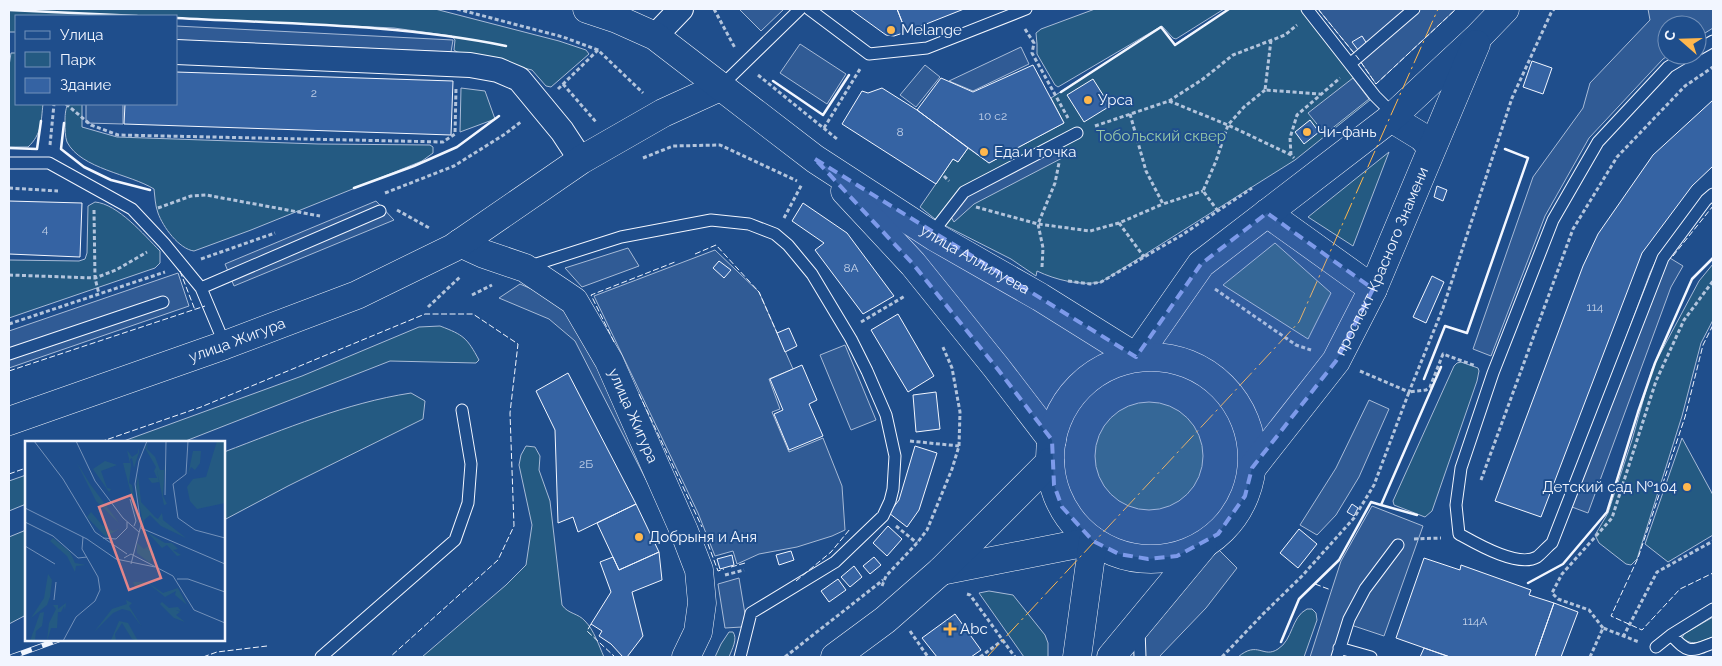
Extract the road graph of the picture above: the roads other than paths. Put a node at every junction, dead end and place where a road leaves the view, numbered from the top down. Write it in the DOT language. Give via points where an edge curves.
graph roads {
  1 [pos="587,9"];
  2 [pos="681,9"];
  3 [pos="800,9"];
  4 [pos="809,9"];
  5 [pos="1026,9"];
  6 [pos="1414,9"];
  7 [pos="1505,9"];
  8 [pos="1309,11"];
  9 [pos="655,36"];
  10 [pos="1480,36"];
  11 [pos="178,52"];
  12 [pos="1671,65"];
  13 [pos="1352,66"];
  14 [pos="720,87"];
  15 [pos="1393,116"];
  16 [pos="1077,133"];
  17 [pos="1431,147"];
  18 [pos="581,160"];
  19 [pos="815,160"];
  20 [pos="9,163"];
  21 [pos="1713,194"];
  22 [pos="380,211"];
  23 [pos="1267,213"];
  24 [pos="935,237"];
  25 [pos="466,248"];
  26 [pos="525,268"];
  27 [pos="201,288"];
  28 [pos="1373,289"];
  29 [pos="163,302"];
  30 [pos="225,345"];
  31 [pos="9,354"];
  32 [pos="1136,357"];
  33 [pos="462,410"];
  34 [pos="9,421"];
  35 [pos="1051,451"];
  36 [pos="1252,468"];
  37 [pos="1093,541"];
  38 [pos="1204,544"];
  39 [pos="1398,545"];
  40 [pos="941,571"];
  41 [pos="1713,609"];
  42 [pos="1138,624"];
  43 [pos="1671,635"];
  44 [pos="1713,643"];
  45 [pos="1656,647"];
  46 [pos="1338,653"];
  47 [pos="320,657"];
  48 [pos="686,657"];
  49 [pos="740,657"];
  50 [pos="835,657"];
  51 [pos="1077,657"];
  52 [pos="1112,657"];
  53 [pos="1140,657"];
  54 [pos="1371,657"];
  1 -- 9 [label="main road, улица Аллилуева"];
  2 -- 9 [label="street"];
  3 -- 14 [label="lane"];
  4 -- 5 [label="lane" via="869,54 927,48"];
  6 -- 13 [label="lane"];
  7 -- 10 [label="main road, проспект Красного Знамени"];
  8 -- 13 [label="lane"];
  9 -- 14 [label="main road, улица Аллилуева"];
  10 -- 15 [label="main road, проспект Красного Знамени"];
  10 -- 17 [label="main road, проспект Красного Знамени"];
  11 -- 18 [label="street" via="456,65 498,70 519,79 562,131"];
  12 -- 21 [label="lane" via="1598,142 1553,220 1493,373 1461,468 1456,505 1459,534 1485,548 1521,560 1537,557 1552,543 1663,258"];
  13 -- 15 [label="lane"];
  14 -- 18 [label="main road, улица Жигура" via="663,113"];
  14 -- 19 [label="main road, улица Аллилуева"];
  15 -- 17 [label="main road"];
  15 -- 23 [label="main road, проспект Красного Знамени"];
  16 -- 24 [label="lane" via="964,192 940,223"];
  17 -- 28 [label="main road, проспект Красного Знамени"];
  18 -- 25 [label="main road, улица Жигура"];
  19 -- 24 [label="main road, улица Аллилуева"];
  19 -- 35 [label="main road, улица Аллилуева" via="913,264 996,367"];
  20 -- 27 [label="lane" via="49,163 132,209"];
  22 -- 27 [label="lane"];
  23 -- 28 [label="main road"];
  23 -- 32 [label="main road, проспект Красного Знамени" via="1200,264"];
  24 -- 32 [label="main road, улица Аллилуева"];
  25 -- 26 [label="main road, улица Жигура"];
  25 -- 30 [label="main road, улица Жигура" via="357,295"];
  26 -- 48 [label="main road, улица Жигура" via="574,301 609,361 684,531 699,570 702,603 698,632"];
  26 -- 49 [label="lane" via="621,237 711,220 749,224 775,234 812,274 829,300 886,415 895,470 890,501 883,516 835,562 751,613"];
  27 -- 30 [label="lane"];
  28 -- 36 [label="main road, проспект Красного Знамени" via="1336,361"];
  29 -- 31 [label="lane"];
  30 -- 34 [label="main road, улица Жигура"];
  32 -- 35 [label="main road" via="1106,367 1081,385 1062,410"];
  32 -- 36 [label="main road" via="1164,357 1192,364 1216,379 1238,404 1250,435"];
  33 -- 47 [label="lane" via="471,464 468,503 455,540"];
  35 -- 37 [label="main road" via="1054,485 1062,507"];
  35 -- 40 [label="main road"];
  36 -- 38 [label="main road" via="1246,496 1230,521"];
  37 -- 38 [label="main road" via="1119,554 1148,559 1177,556"];
  37 -- 40 [label="main road"];
  37 -- 51 [label="main road"];
  38 -- 42 [label="main road"];
  39 -- 46 [label="lane" via="1365,589"];
  40 -- 50 [label="main road" via="885,620"];
  41 -- 43 [label="lane"];
  42 -- 52 [label="main road"];
  42 -- 53 [label="lane"];
  43 -- 44 [label="lane" via="1684,648 1694,650"];
  43 -- 45 [label="lane"];
  46 -- 54 [label="lane"];
}
